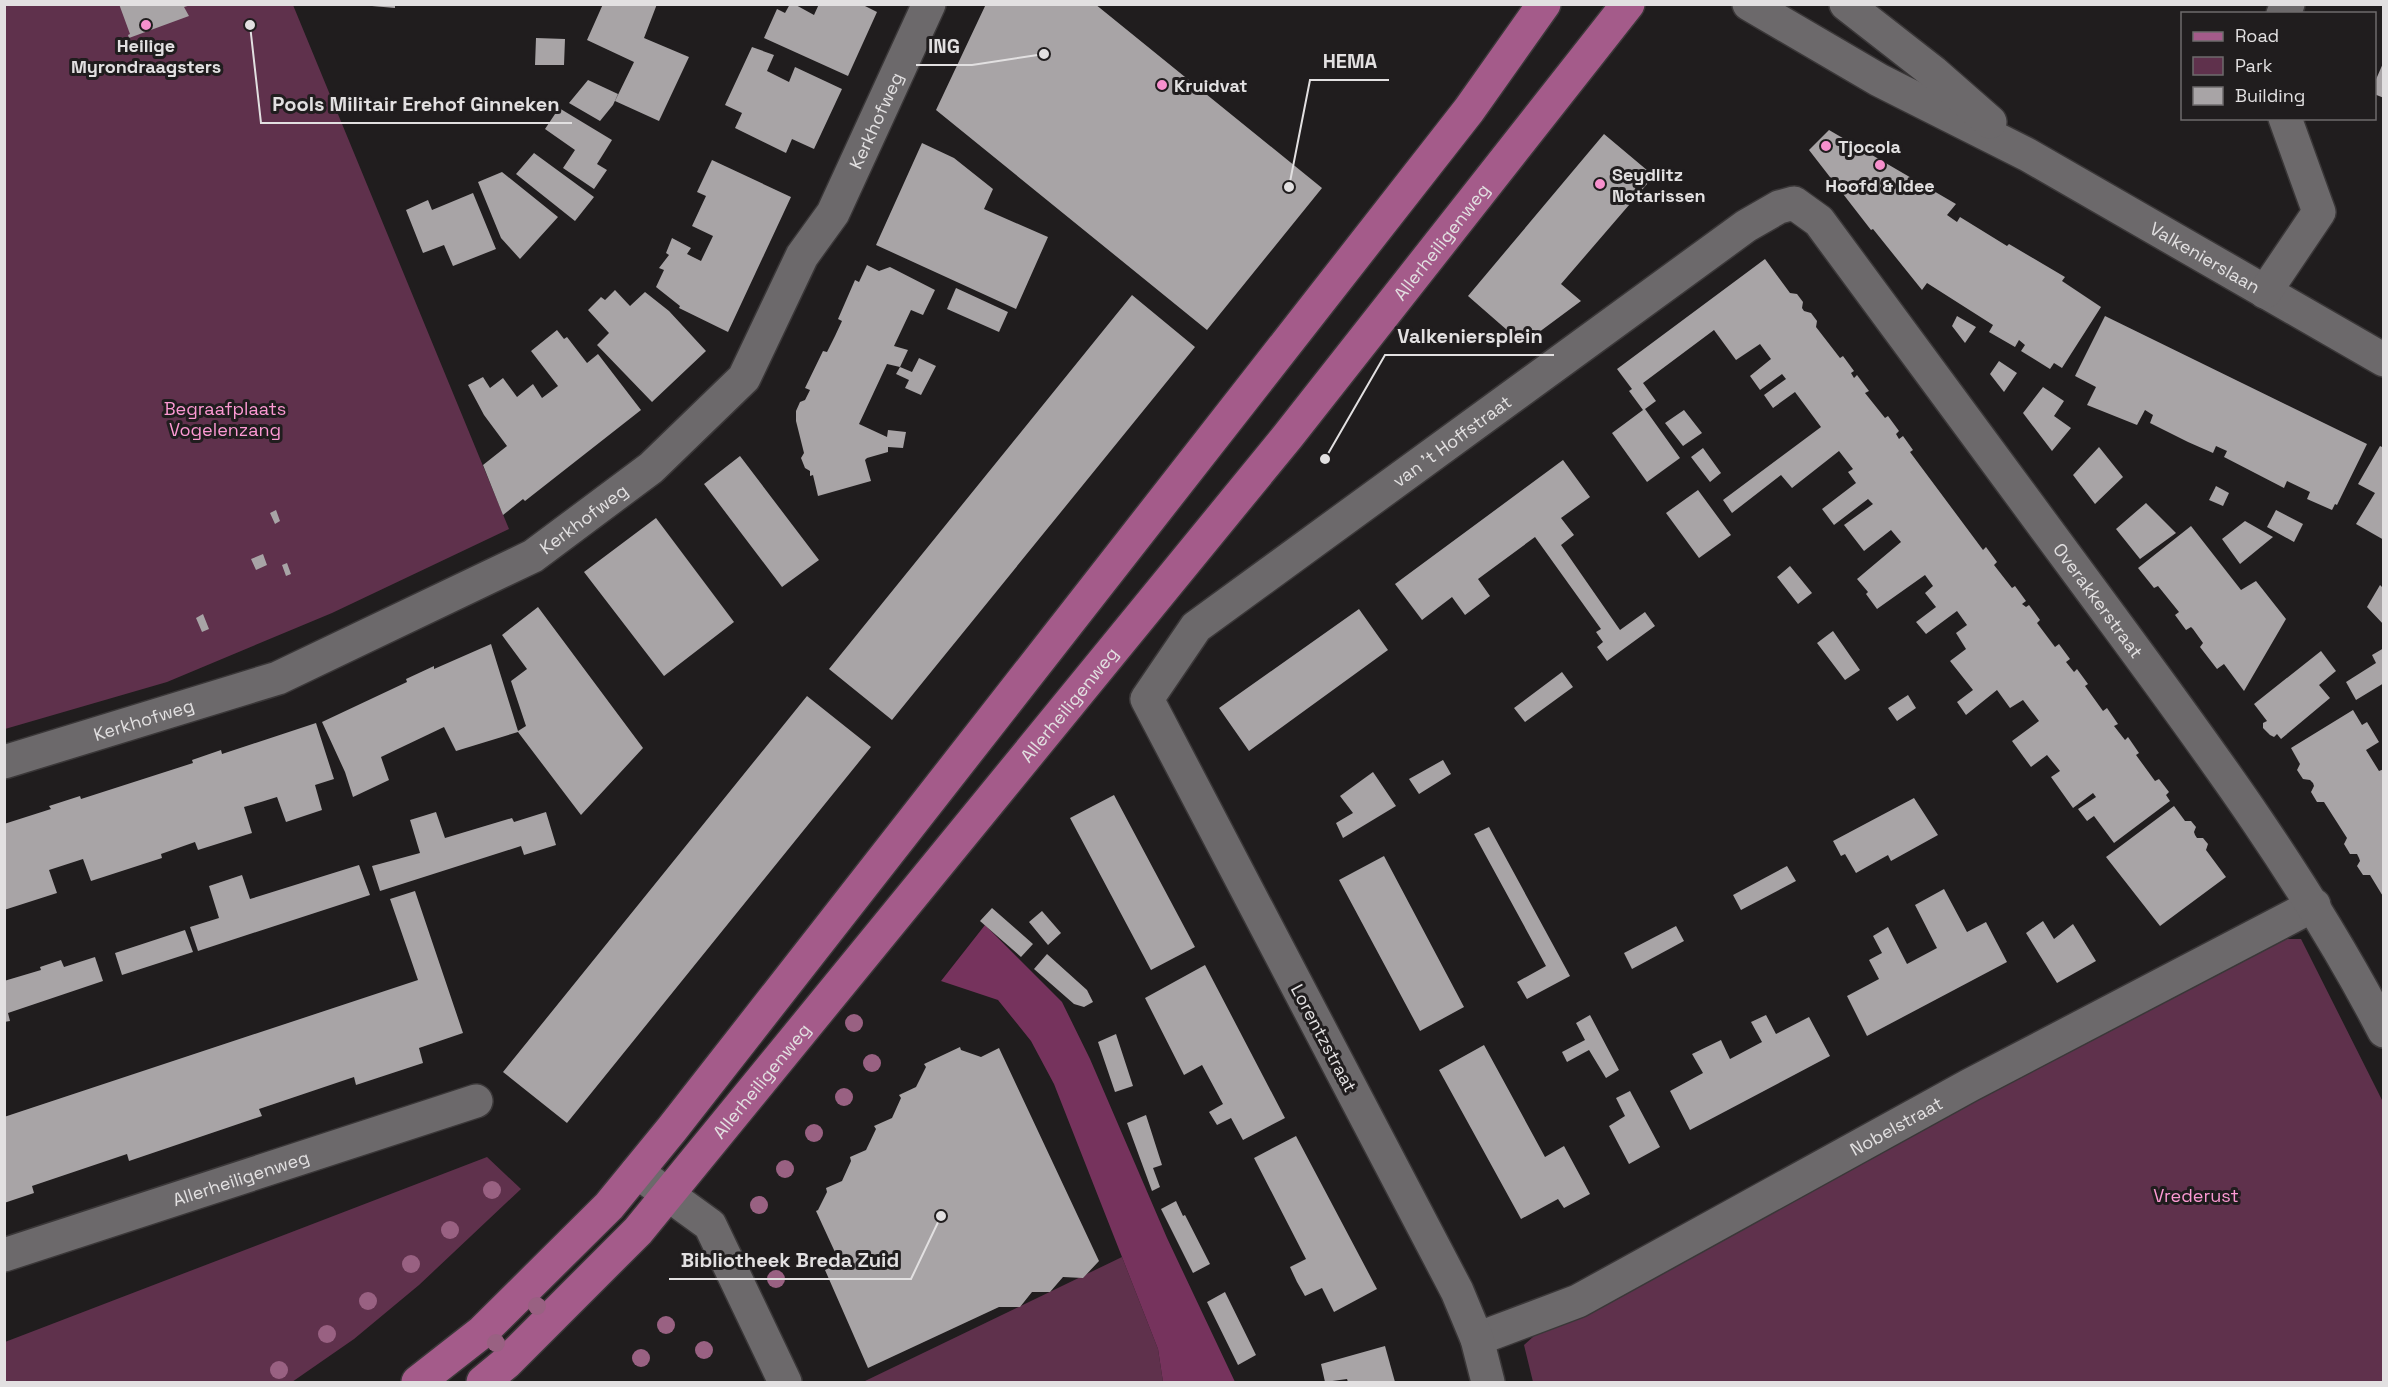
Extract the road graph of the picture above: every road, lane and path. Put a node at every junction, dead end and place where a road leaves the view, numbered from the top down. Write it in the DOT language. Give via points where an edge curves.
graph roads {
  1 [pos="929,4"];
  2 [pos="1544,4"];
  3 [pos="1628,4"];
  4 [pos="1749,4"];
  5 [pos="1846,4"];
  6 [pos="2262,120"];
  7 [pos="2286,120"];
  8 [pos="2028,154"];
  9 [pos="2299,159"];
  10 [pos="1779,207"];
  11 [pos="2265,292"];
  12 [pos="2384,360"];
  13 [pos="1147,699"];
  14 [pos="4,762"];
  15 [pos="2314,905"];
  16 [pos="2384,1031"];
  17 [pos="476,1101"];
  18 [pos="637,1172"];
  19 [pos="668,1194"];
  20 [pos="4,1255"];
  21 [pos="1477,1339"];
  22 [pos="418,1383"];
  23 [pos="483,1383"];
  24 [pos="785,1383"];
  25 [pos="1488,1383"];
  1 -- 14 [label="street, Kerkhofweg" via="833,213 802,256 744,378 651,468 533,556 278,678"];
  2 -- 18 [label="main road" via="1469,110"];
  3 -- 19 [label="main road, Allerheiligenweg" via="1288,436"];
  4 -- 8 [label="street, Valkenierslaan" via="1880,80"];
  5 -- 8 [label="street, Valkenierslaan"];
  6 -- 9 [label="street"];
  7 -- 9 [label="street"];
  8 -- 11 [label="street, Valkenierslaan"];
  9 -- 11 [label="street" via="2319,212"];
  10 -- 13 [label="street, van 't Hoffstraat" via="1746,226 1196,627"];
  10 -- 15 [label="street, Overakkerstraat" via="1794,204 1819,221 2167,693"];
  11 -- 12 [label="street, Valkenierslaan"];
  13 -- 21 [label="street, Lorentzstraat" via="1457,1291"];
  15 -- 16 [label="street, Overakkerstraat"];
  15 -- 21 [label="street, Nobelstraat" via="1970,1085 1578,1301"];
  17 -- 20 [label="street, Allerheiligenweg"];
  18 -- 19 [label="street"];
  18 -- 22 [label="main road" via="609,1206 482,1332"];
  19 -- 23 [label="main road, Allerheiligenweg" via="638,1231"];
  19 -- 24 [label="street" via="710,1225"];
  21 -- 25 [label="street, Lorentzstraat"];
}
